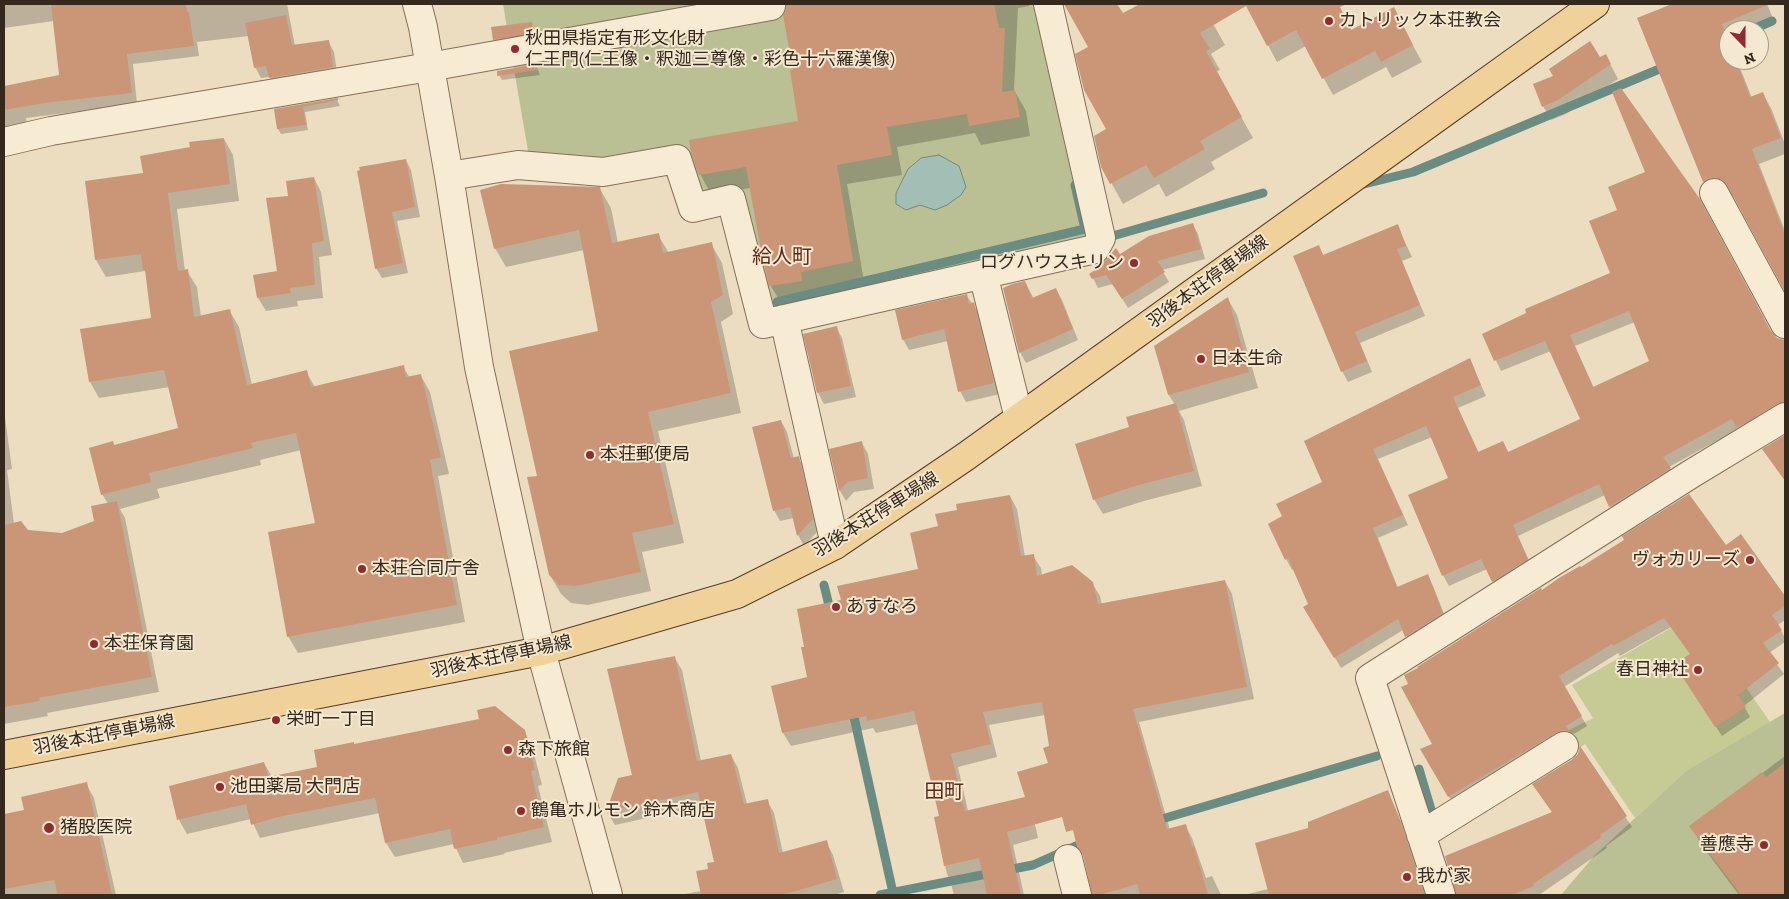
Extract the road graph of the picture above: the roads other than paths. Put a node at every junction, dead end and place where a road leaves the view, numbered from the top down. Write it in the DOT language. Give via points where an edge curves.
graph roads {
  1 [pos="417,4"];
  2 [pos="1048,4"];
  3 [pos="1595,4"];
  4 [pos="771,6"];
  5 [pos="429,67"];
  6 [pos="4,142"];
  7 [pos="449,176"];
  8 [pos="1714,193"];
  9 [pos="983,274"];
  10 [pos="774,322"];
  11 [pos="1785,324"];
  12 [pos="1785,417"];
  13 [pos="1019,418"];
  14 [pos="835,545"];
  15 [pos="541,651"];
  16 [pos="1564,746"];
  17 [pos="4,755"];
  18 [pos="1421,834"];
  19 [pos="1068,860"];
  20 [pos="608,895"];
  21 [pos="1077,895"];
  22 [pos="1441,895"];
  1 -- 5 [label="street"];
  2 -- 9 [label="street" via="1101,238 1096,249"];
  3 -- 13 [label="main road, 羽後本荘停車場線"];
  4 -- 5 [label="street"];
  5 -- 6 [label="street" via="50,131"];
  5 -- 7 [label="street"];
  7 -- 10 [label="street" via="518,165 603,172 677,159 693,208 731,199"];
  7 -- 15 [label="street" via="479,367"];
  8 -- 11 [label="street"];
  9 -- 10 [label="street"];
  9 -- 13 [label="street"];
  10 -- 14 [label="street"];
  12 -- 18 [label="street" via="1370,678"];
  13 -- 14 [label="main road, 羽後本荘停車場線" via="966,458"];
  14 -- 15 [label="main road, 羽後本荘停車場線" via="737,594"];
  15 -- 17 [label="main road, 羽後本荘停車場線"];
  15 -- 20 [label="street"];
  16 -- 18 [label="street"];
  18 -- 22 [label="street"];
  19 -- 21 [label="street"];
}
